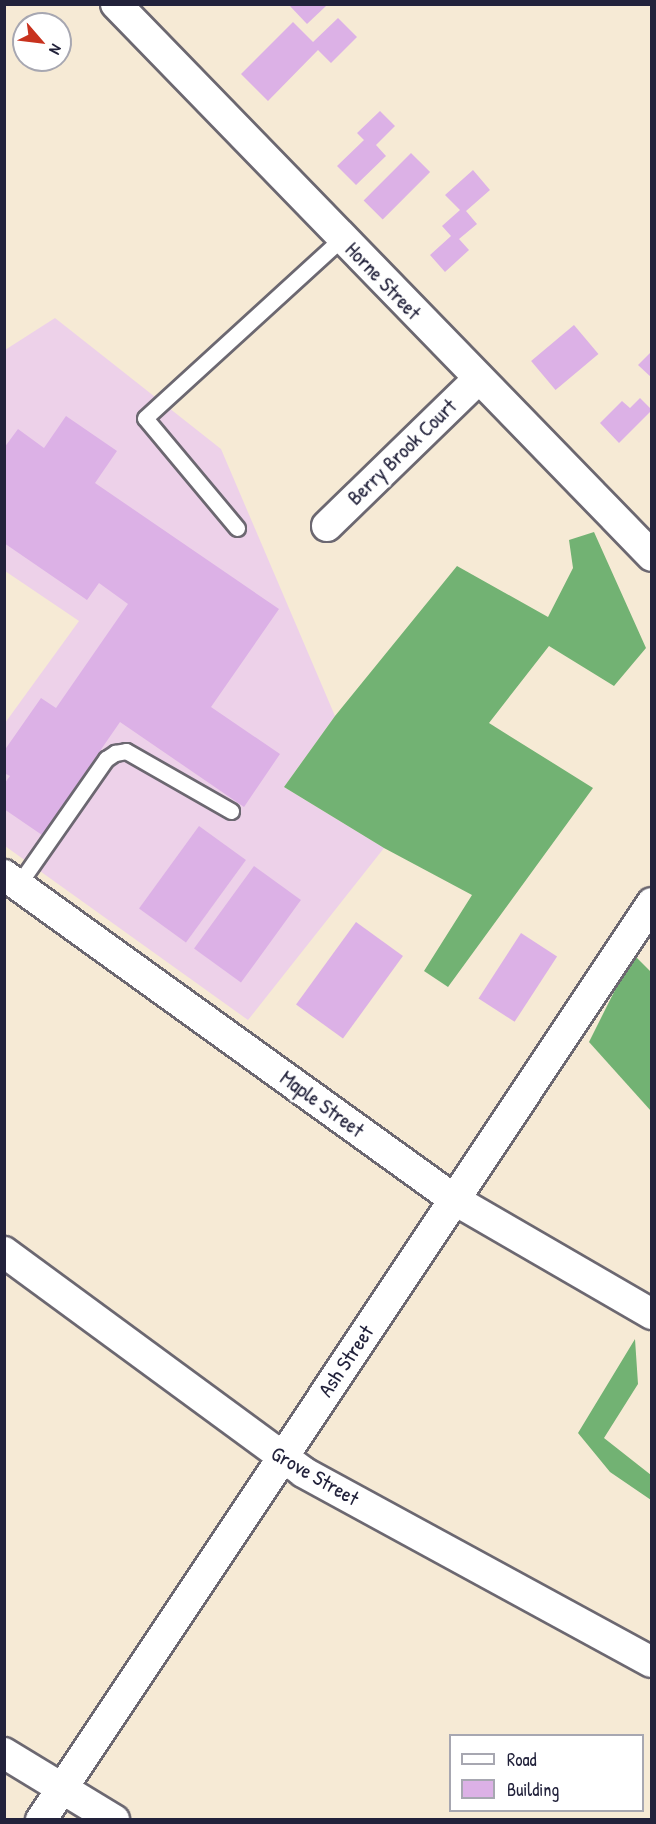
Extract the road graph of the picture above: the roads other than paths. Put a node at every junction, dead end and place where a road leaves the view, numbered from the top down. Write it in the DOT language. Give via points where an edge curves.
graph roads {
  1 [pos="116,4"];
  2 [pos="342,237"];
  3 [pos="478,379"];
  4 [pos="327,526"];
  5 [pos="237,528"];
  6 [pos="651,556"];
  7 [pos="231,811"];
  8 [pos="11,880"];
  9 [pos="651,903"];
  10 [pos="455,1200"];
  11 [pos="4,1252"];
  12 [pos="651,1314"];
  13 [pos="281,1458"];
  14 [pos="651,1662"];
  15 [pos="4,1753"];
  16 [pos="61,1790"];
  17 [pos="41,1820"];
  18 [pos="114,1820"];
  1 -- 2 [label="street, Horne Street"];
  2 -- 3 [label="street, Horne Street"];
  2 -- 5 [label="lane" via="145,418"];
  3 -- 4 [label="street, Berry Brook Court"];
  3 -- 6 [label="street, Horne Street"];
  7 -- 8 [label="lane" via="126,751 115,753 106,759"];
  8 -- 10 [label="street, Maple Street"];
  9 -- 10 [label="street, Ash Street"];
  10 -- 12 [label="street, Maple Street"];
  10 -- 13 [label="street, Ash Street"];
  11 -- 13 [label="street, Grove Street"];
  13 -- 14 [label="street, Grove Street"];
  13 -- 16 [label="street, Ash Street"];
  15 -- 16 [label="street"];
  16 -- 17 [label="street, Ash Street"];
  16 -- 18 [label="street"];
}
